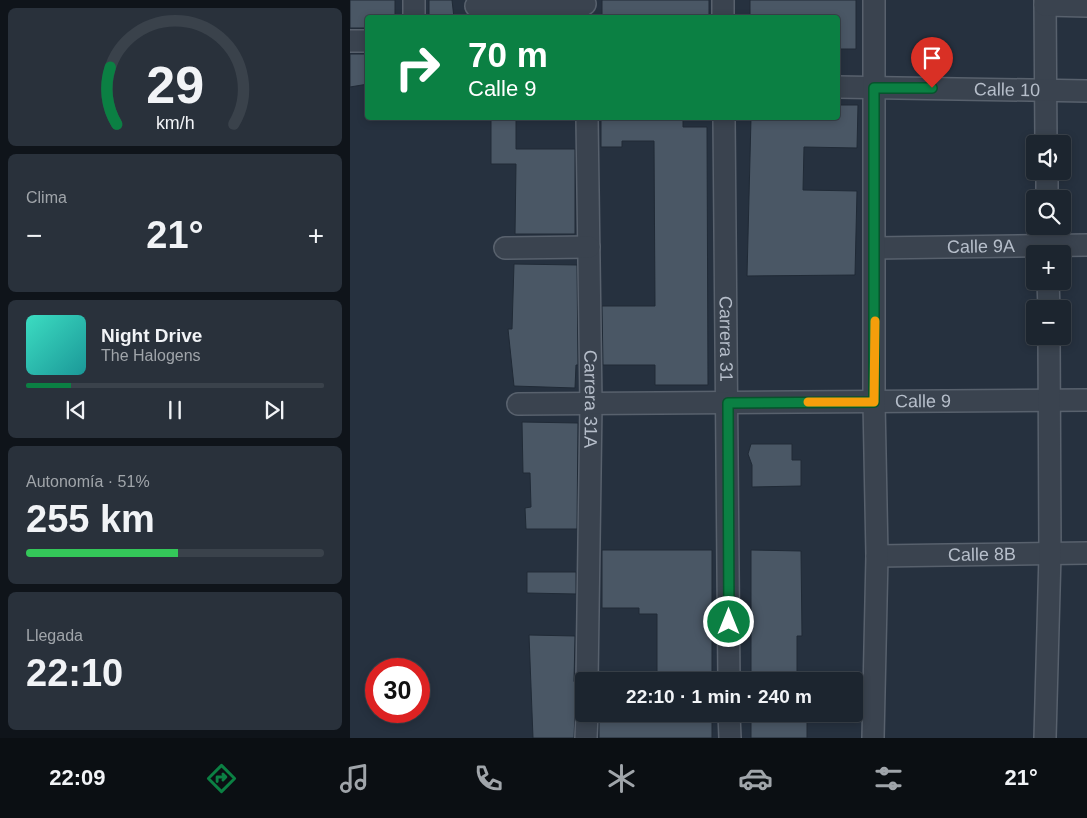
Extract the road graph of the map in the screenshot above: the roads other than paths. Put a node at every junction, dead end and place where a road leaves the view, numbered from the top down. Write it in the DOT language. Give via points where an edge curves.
graph roads {
  1 [pos="414,0"];
  2 [pos="723,0"];
  3 [pos="874,0"];
  4 [pos="1044,2"];
  5 [pos="476,6"];
  6 [pos="1087,6"];
  7 [pos="586,7"];
  8 [pos="414,15"];
  9 [pos="723,15"];
  10 [pos="350,41"];
  11 [pos="365,41"];
  12 [pos="840,87"];
  13 [pos="874,88"];
  14 [pos="1046,90"];
  15 [pos="1087,91"];
  16 [pos="587,120"];
  17 [pos="724,120"];
  18 [pos="1046,135"];
  19 [pos="1048,242"];
  20 [pos="1087,245"];
  21 [pos="588,247"];
  22 [pos="505,248"];
  23 [pos="875,248"];
  24 [pos="1049,345"];
  25 [pos="1087,400"];
  26 [pos="1050,401"];
  27 [pos="874,402"];
  28 [pos="728,403"];
  29 [pos="518,404"];
  30 [pos="591,404"];
  31 [pos="1050,554"];
  32 [pos="1087,554"];
  33 [pos="877,556"];
  34 [pos="587,672"];
  35 [pos="729,672"];
  36 [pos="586,722"];
  37 [pos="730,722"];
  38 [pos="586,738"];
  39 [pos="730,738"];
  40 [pos="873,738"];
  41 [pos="1045,738"];
  1 -- 8 [label="street"];
  2 -- 9 [label="street"];
  3 -- 13 [label="street"];
  4 -- 6 [label="street"];
  4 -- 14 [label="street"];
  5 -- 7 [label="street"];
  10 -- 11 [label="street"];
  12 -- 13 [label="street, Calle 10"];
  13 -- 14 [label="street, Calle 10"];
  13 -- 23 [label="street"];
  14 -- 15 [label="street, Calle 10"];
  14 -- 18 [label="street"];
  16 -- 21 [label="street, Carrera 31A"];
  17 -- 28 [label="street, Carrera 31"];
  19 -- 20 [label="street, Calle 9A"];
  19 -- 23 [label="street, Calle 9A"];
  21 -- 22 [label="street"];
  21 -- 30 [label="street, Carrera 31A"];
  23 -- 27 [label="street"];
  24 -- 26 [label="street"];
  25 -- 26 [label="street, Calle 9"];
  26 -- 27 [label="street, Calle 9"];
  26 -- 31 [label="street"];
  27 -- 28 [label="street, Calle 9"];
  27 -- 33 [label="street"];
  28 -- 30 [label="street, Calle 9"];
  28 -- 35 [label="street, Carrera 31"];
  29 -- 30 [label="street, Calle 9"];
  30 -- 34 [label="street, Carrera 31A"];
  31 -- 32 [label="street, Calle 8B"];
  31 -- 33 [label="street, Calle 8B"];
  31 -- 41 [label="street"];
  33 -- 40 [label="street"];
  36 -- 38 [label="street"];
  37 -- 39 [label="street"];
}
